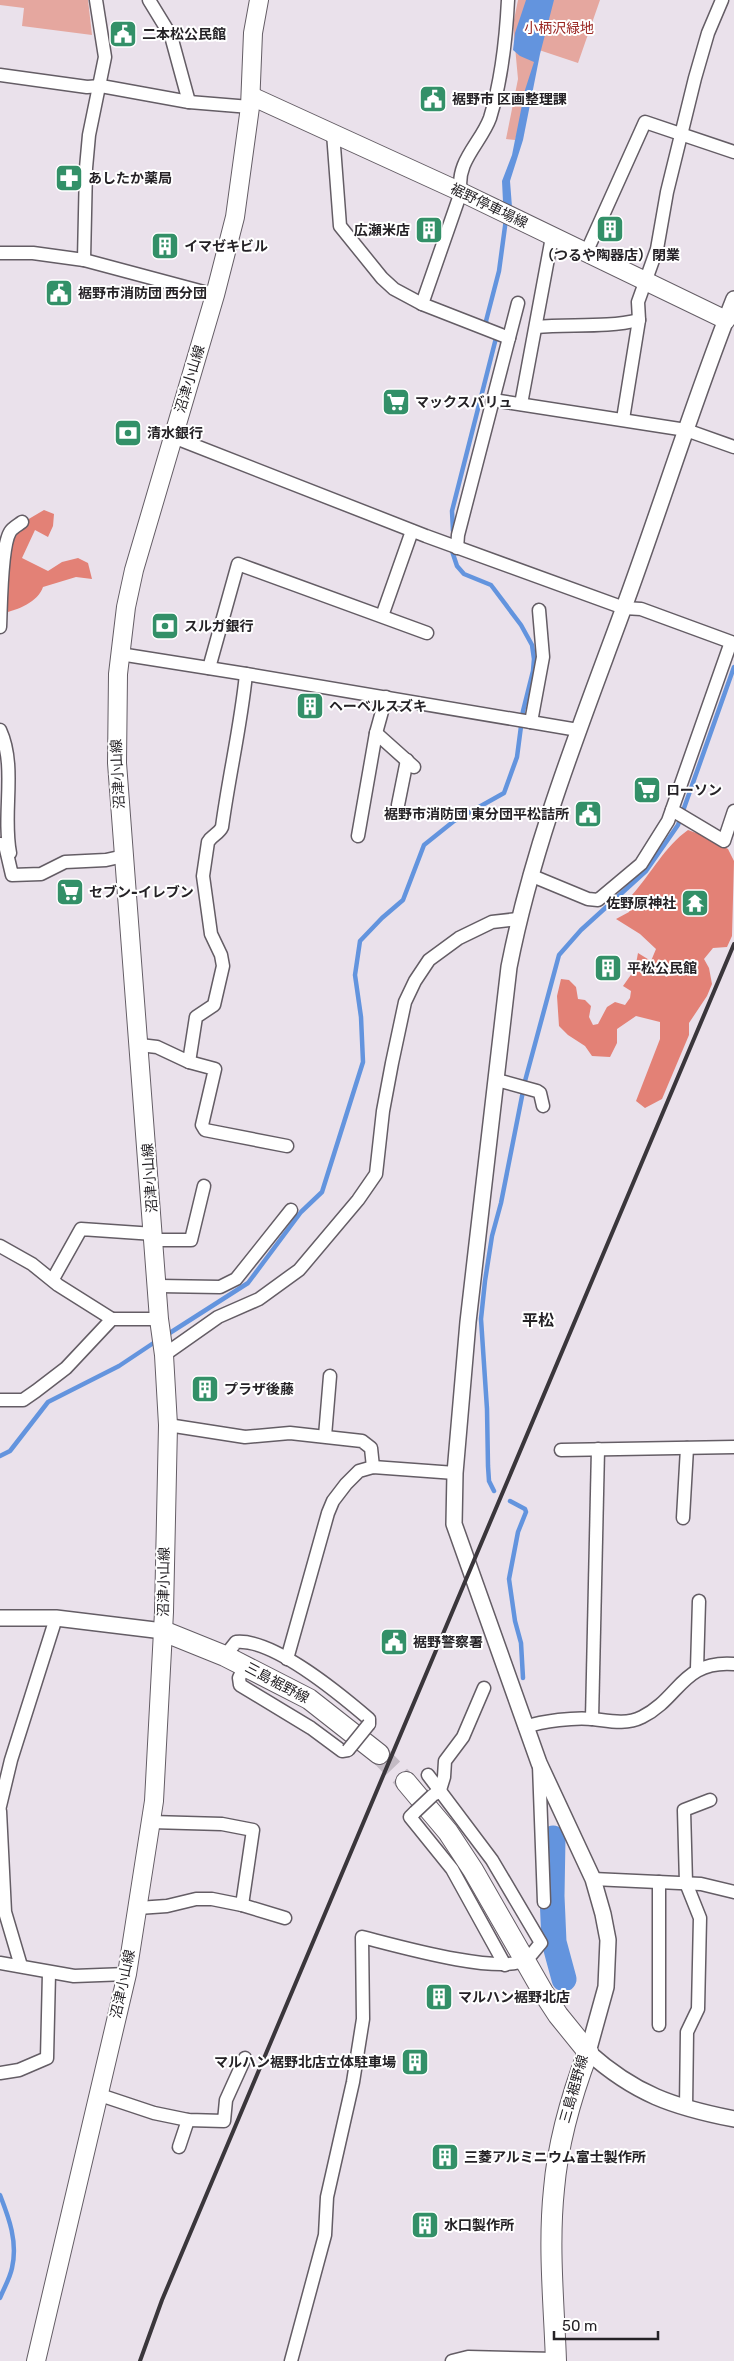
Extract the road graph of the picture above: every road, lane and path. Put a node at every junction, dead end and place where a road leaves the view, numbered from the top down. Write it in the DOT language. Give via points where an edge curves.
graph roads {
  1 [pos="96,0"];
  2 [pos="149,0"];
  3 [pos="259,0"];
  4 [pos="508,0"];
  5 [pos="722,0"];
  6 [pos="0,75"];
  7 [pos="100,86"];
  8 [pos="251,101"];
  9 [pos="189,102"];
  10 [pos="333,133"];
  11 [pos="682,135"];
  12 [pos="734,152"];
  13 [pos="460,192"];
  14 [pos="552,237"];
  15 [pos="0,253"];
  16 [pos="586,253"];
  17 [pos="84,260"];
  18 [pos="646,280"];
  19 [pos="215,295"];
  20 [pos="734,300"];
  21 [pos="518,302"];
  22 [pos="422,304"];
  23 [pos="640,320"];
  24 [pos="730,321"];
  25 [pos="536,327"];
  26 [pos="509,338"];
  27 [pos="493,400"];
  28 [pos="521,404"];
  29 [pos="623,419"];
  30 [pos="686,430"];
  31 [pos="172,437"];
  32 [pos="734,447"];
  33 [pos="22,522"];
  34 [pos="412,531"];
  35 [pos="458,548"];
  36 [pos="624,608"];
  37 [pos="539,610"];
  38 [pos="382,616"];
  39 [pos="0,627"];
  40 [pos="428,633"];
  41 [pos="733,639"];
  42 [pos="120,654"];
  43 [pos="209,668"];
  44 [pos="246,674"];
  45 [pos="386,698"];
  46 [pos="531,722"];
  47 [pos="0,730"];
  48 [pos="578,730"];
  49 [pos="376,733"];
  50 [pos="398,805"];
  51 [pos="734,811"];
  52 [pos="679,814"];
  53 [pos="358,836"];
  54 [pos="0,844"];
  55 [pos="729,844"];
  56 [pos="124,856"];
  57 [pos="15,875"];
  58 [pos="530,875"];
  59 [pos="518,919"];
  60 [pos="140,1045"];
  61 [pos="189,1062"];
  62 [pos="497,1080"];
  63 [pos="544,1106"];
  64 [pos="287,1146"];
  65 [pos="204,1186"];
  66 [pos="291,1210"];
  67 [pos="154,1237"];
  68 [pos="0,1246"];
  69 [pos="52,1279"];
  70 [pos="158,1286"];
  71 [pos="112,1319"];
  72 [pos="160,1321"];
  73 [pos="164,1353"];
  74 [pos="330,1376"];
  75 [pos="0,1400"];
  76 [pos="168,1425"];
  77 [pos="325,1436"];
  78 [pos="734,1447"];
  79 [pos="687,1448"];
  80 [pos="598,1449"];
  81 [pos="561,1450"];
  82 [pos="373,1467"];
  83 [pos="455,1472"];
  84 [pos="683,1518"];
  85 [pos="699,1601"];
  86 [pos="0,1618"];
  87 [pos="56,1618"];
  88 [pos="163,1631"];
  89 [pos="225,1656"];
  90 [pos="287,1659"];
  91 [pos="734,1664"];
  92 [pos="245,1665"];
  93 [pos="698,1669"];
  94 [pos="484,1688"];
  95 [pos="592,1719"];
  96 [pos="525,1727"];
  97 [pos="379,1754"];
  98 [pos="539,1763"];
  99 [pos="428,1775"];
  100 [pos="406,1782"];
  101 [pos="437,1792"];
  102 [pos="710,1800"];
  103 [pos="0,1806"];
  104 [pos="0,1811"];
  105 [pos="151,1822"];
  106 [pos="593,1879"];
  107 [pos="659,1882"];
  108 [pos="686,1883"];
  109 [pos="734,1892"];
  110 [pos="544,1902"];
  111 [pos="242,1904"];
  112 [pos="138,1908"];
  113 [pos="285,1918"];
  114 [pos="525,1960"];
  115 [pos="0,1963"];
  116 [pos="505,1965"];
  117 [pos="21,1966"];
  118 [pos="49,1973"];
  119 [pos="127,1974"];
  120 [pos="659,2025"];
  121 [pos="588,2052"];
  122 [pos="244,2058"];
  123 [pos="0,2073"];
  124 [pos="97,2094"];
  125 [pos="686,2108"];
  126 [pos="734,2119"];
  127 [pos="188,2120"];
  128 [pos="179,2147"];
  129 [pos="556,2360"];
  130 [pos="36,2361"];
  131 [pos="291,2361"];
  132 [pos="452,2361"];
  1 -- 7 [label="street" via="105,57"];
  2 -- 9 [label="street" via="171,36"];
  3 -- 8 [label="main road, 沼津小山線" via="253,33"];
  4 -- 13 [label="street" via="505,55 489,120 469,152 459,181"];
  5 -- 11 [label="street" via="706,42"];
  6 -- 7 [label="street"];
  7 -- 9 [label="street"];
  7 -- 17 [label="street" via="86,168"];
  8 -- 9 [label="street"];
  8 -- 10 [label="main road, 裾野停車場線"];
  8 -- 19 [label="main road, 沼津小山線" via="235,217"];
  10 -- 13 [label="main road, 裾野停車場線"];
  10 -- 22 [label="street" via="340,226 382,278 394,289"];
  11 -- 12 [label="street"];
  11 -- 16 [label="street" via="645,122"];
  11 -- 18 [label="street" via="657,249"];
  13 -- 14 [label="main road, 裾野停車場線"];
  13 -- 22 [label="street"];
  14 -- 16 [label="main road, 裾野停車場線"];
  14 -- 25 [label="street"];
  15 -- 17 [label="street" via="33,253"];
  16 -- 18 [label="main road, 裾野停車場線"];
  17 -- 19 [label="street"];
  18 -- 23 [label="street" via="638,302"];
  18 -- 24 [label="main road, 裾野停車場線"];
  19 -- 31 [label="main road, 沼津小山線"];
  20 -- 24 [label="street"];
  21 -- 26 [label="street"];
  22 -- 26 [label="street"];
  23 -- 25 [label="street" via="621,324"];
  23 -- 29 [label="street"];
  24 -- 30 [label="street"];
  25 -- 28 [label="street"];
  26 -- 27 [label="street"];
  27 -- 28 [label="street"];
  27 -- 35 [label="street" via="458,535"];
  28 -- 29 [label="street"];
  29 -- 30 [label="street"];
  30 -- 32 [label="street"];
  30 -- 36 [label="street"];
  31 -- 34 [label="street"];
  31 -- 42 [label="main road, 沼津小山線" via="134,570"];
  33 -- 39 [label="street" via="8,536"];
  34 -- 35 [label="street"];
  34 -- 38 [label="street"];
  35 -- 36 [label="street"];
  36 -- 41 [label="street" via="641,609"];
  36 -- 48 [label="street"];
  37 -- 46 [label="street" via="543,657"];
  38 -- 40 [label="street"];
  38 -- 43 [label="street" via="238,564"];
  41 -- 52 [label="street"];
  42 -- 43 [label="street"];
  42 -- 56 [label="main road, 沼津小山線" via="116,735"];
  43 -- 44 [label="street"];
  44 -- 45 [label="street"];
  44 -- 61 [label="street" via="222,827 208,842 203,876 211,934 223,966 214,1005 196,1017"];
  45 -- 46 [label="street"];
  45 -- 49 [label="street"];
  46 -- 48 [label="street"];
  47 -- 57 [label="street" via="6,741 7,840"];
  48 -- 58 [label="street"];
  49 -- 50 [label="street" via="410,764"];
  49 -- 53 [label="street"];
  51 -- 55 [label="street"];
  52 -- 55 [label="street"];
  52 -- 58 [label="street" via="668,821 641,864 598,900 588,899"];
  54 -- 57 [label="street" via="5,845 12,875"];
  56 -- 57 [label="street" via="65,862 41,874"];
  56 -- 60 [label="main road, 沼津小山線"];
  58 -- 59 [label="street"];
  59 -- 62 [label="street" via="509,967"];
  59 -- 73 [label="street" via="492,922 459,938 429,960 415,980 405,1002 392,1063 376,1174 358,1200 299,1270 259,1299 218,1317"];
  60 -- 61 [label="street" via="157,1047"];
  60 -- 67 [label="main road, 沼津小山線"];
  61 -- 64 [label="street" via="215,1069 202,1125 205,1130"];
  62 -- 63 [label="street" via="540,1093"];
  62 -- 83 [label="street" via="468,1322"];
  65 -- 67 [label="street" via="191,1240"];
  66 -- 70 [label="street" via="236,1280 220,1287"];
  67 -- 69 [label="street" via="81,1229"];
  67 -- 70 [label="main road, 沼津小山線"];
  68 -- 69 [label="street"];
  69 -- 71 [label="street"];
  70 -- 72 [label="main road, 沼津小山線"];
  71 -- 72 [label="street"];
  71 -- 75 [label="street" via="66,1368 36,1391 23,1400"];
  72 -- 73 [label="main road, 沼津小山線"];
  73 -- 76 [label="main road, 沼津小山線"];
  74 -- 77 [label="street"];
  76 -- 77 [label="street" via="245,1437 290,1433"];
  76 -- 88 [label="main road, 沼津小山線"];
  77 -- 82 [label="street" via="362,1441 371,1448"];
  78 -- 79 [label="street"];
  79 -- 80 [label="street"];
  79 -- 84 [label="street"];
  80 -- 81 [label="street"];
  80 -- 95 [label="street"];
  82 -- 83 [label="street"];
  82 -- 90 [label="street" via="359,1471 333,1501"];
  83 -- 96 [label="street" via="454,1524"];
  85 -- 93 [label="street"];
  86 -- 87 [label="street"];
  87 -- 88 [label="street"];
  87 -- 103 [label="street" via="11,1760"];
  88 -- 89 [label="main road, 三島裾野線"];
  88 -- 105 [label="main road, 沼津小山線"];
  89 -- 90 [label="street" via="236,1642 243,1641"];
  89 -- 92 [label="main road, 三島裾野線"];
  90 -- 92 [label="street, bridge" via="369,1719 369,1724 348,1750 342,1751 240,1685 239,1678"];
  91 -- 93 [label="street"];
  92 -- 97 [label="main road, 三島裾野線" via="309,1699"];
  93 -- 95 [label="street" via="641,1718 610,1723"];
  94 -- 101 [label="street" via="463,1737 445,1761 444,1777"];
  95 -- 96 [label="street" via="539,1722"];
  96 -- 98 [label="street"];
  98 -- 106 [label="street"];
  98 -- 110 [label="street"];
  99 -- 101 [label="street"];
  100 -- 114 [label="main road, 三島裾野線" via="448,1832"];
  101 -- 114 [label="street" via="492,1860 542,1938"];
  101 -- 116 [label="street, bridge" via="410,1817 452,1869"];
  102 -- 108 [label="street" via="684,1810"];
  104 -- 117 [label="street" via="4,1912"];
  105 -- 111 [label="street" via="222,1824 253,1830"];
  105 -- 112 [label="main road, 沼津小山線"];
  106 -- 107 [label="street"];
  106 -- 121 [label="street" via="608,1940 608,1967 602,2008"];
  107 -- 108 [label="street"];
  107 -- 120 [label="street"];
  108 -- 109 [label="street"];
  108 -- 125 [label="street" via="700,1918 698,2009 687,2032"];
  111 -- 112 [label="street" via="196,1899"];
  111 -- 113 [label="street"];
  112 -- 119 [label="main road, 沼津小山線"];
  114 -- 116 [label="street"];
  114 -- 121 [label="main road, 三島裾野線" via="558,2015"];
  115 -- 117 [label="street"];
  116 -- 131 [label="street" via="448,1957 362,1938 363,2019 353,2082 327,2197 325,2235"];
  117 -- 118 [label="street"];
  118 -- 119 [label="street" via="74,1976"];
  118 -- 123 [label="street" via="47,2058 19,2070"];
  119 -- 124 [label="main road, 沼津小山線"];
  121 -- 125 [label="street" via="611,2073 636,2089"];
  121 -- 129 [label="main road, 三島裾野線" via="569,2103 554,2190 551,2249"];
  122 -- 127 [label="street" via="226,2100 224,2121"];
  124 -- 127 [label="street" via="154,2113"];
  124 -- 130 [label="main road, 沼津小山線"];
  125 -- 126 [label="street"];
  127 -- 128 [label="street"];
  129 -- 132 [label="street" via="468,2357"];
}
